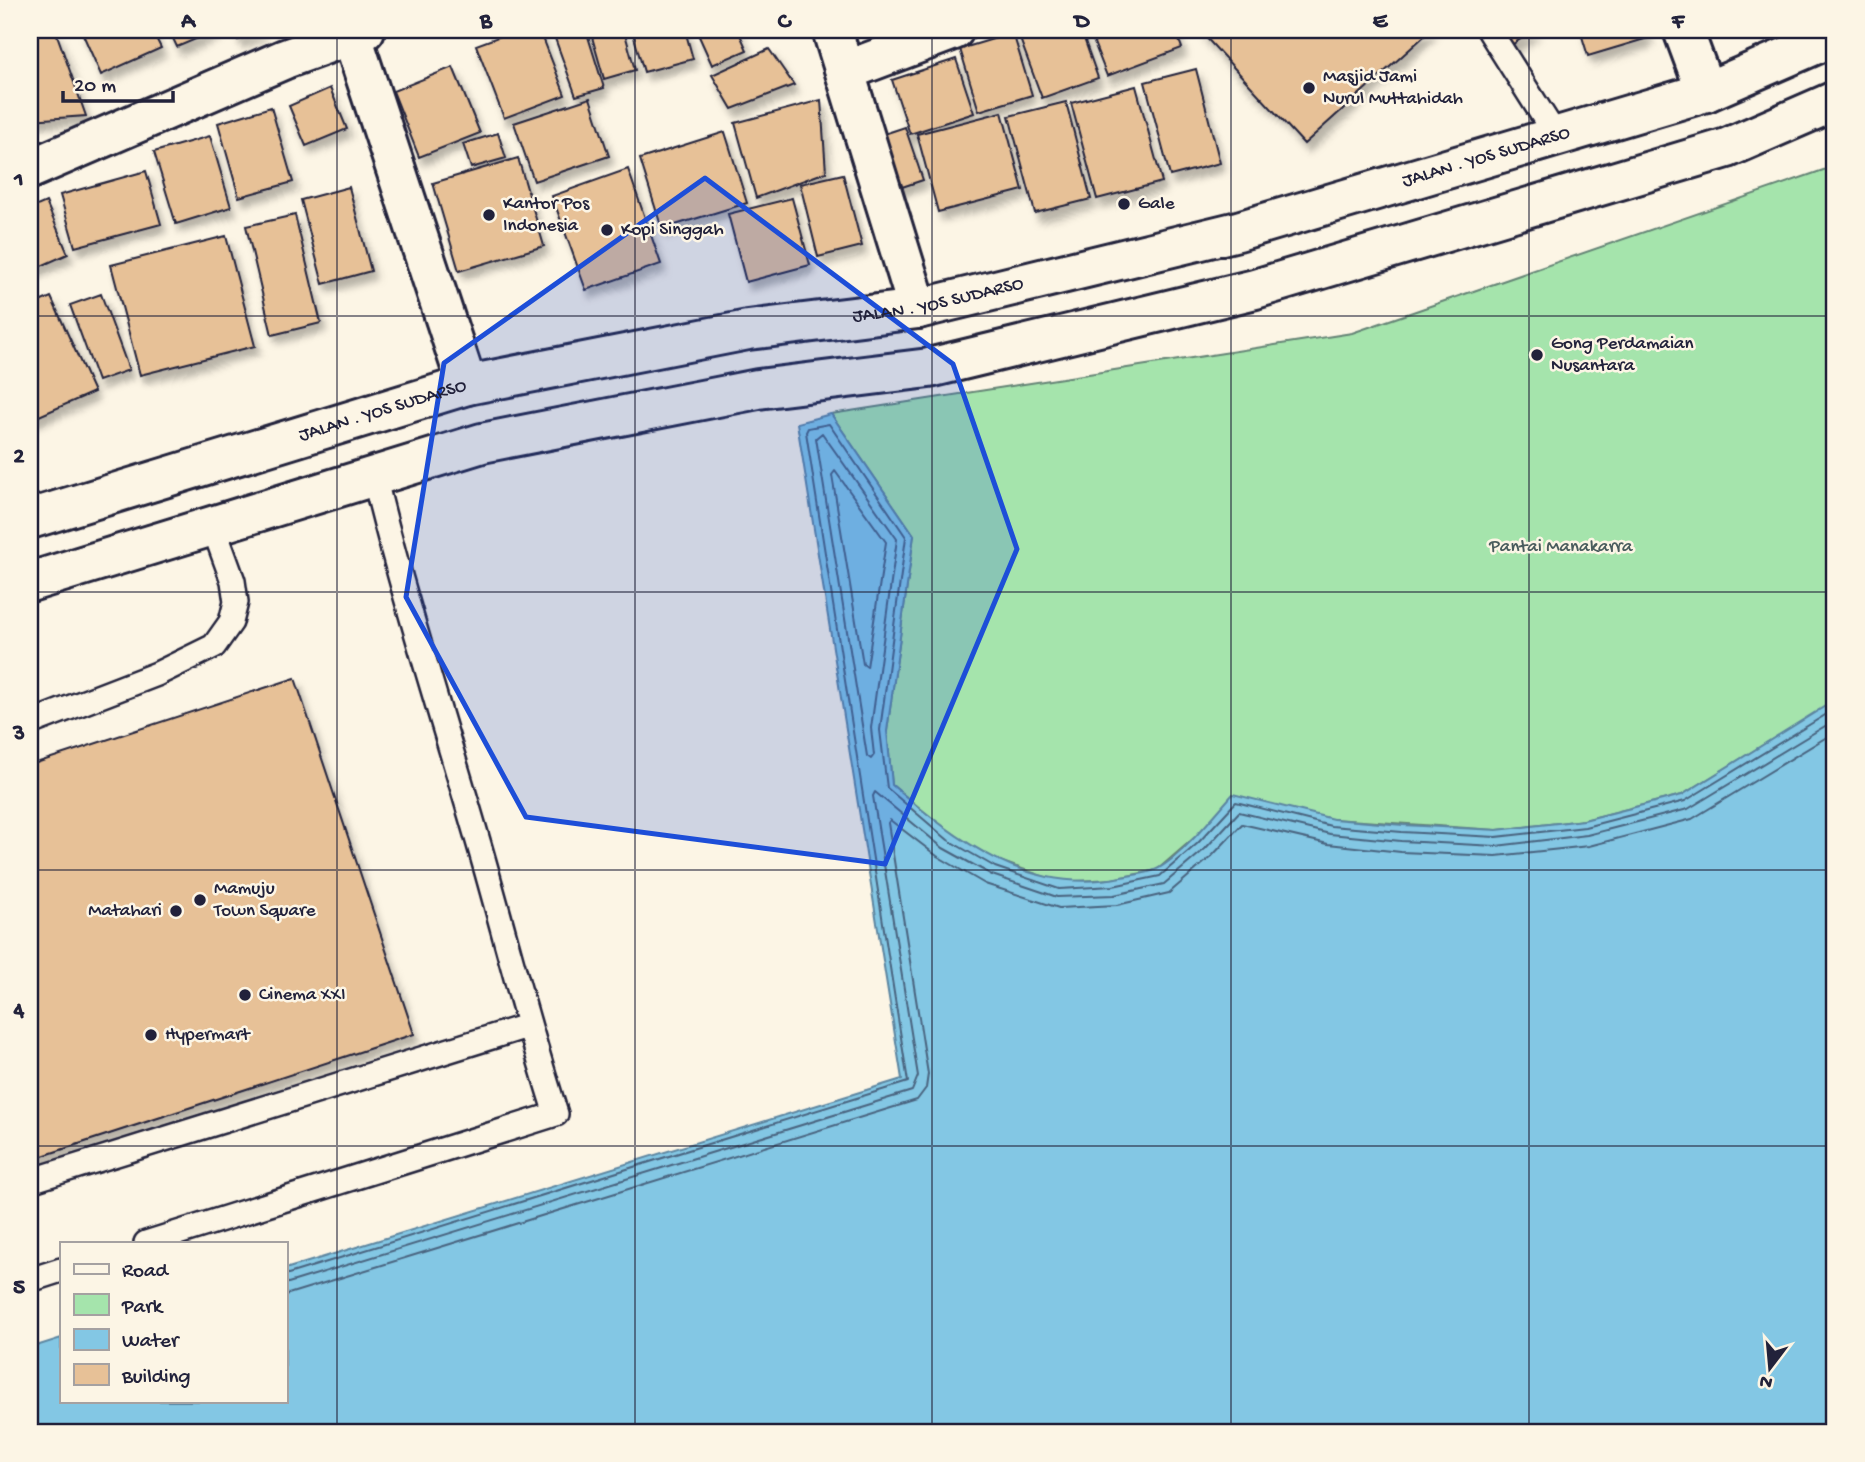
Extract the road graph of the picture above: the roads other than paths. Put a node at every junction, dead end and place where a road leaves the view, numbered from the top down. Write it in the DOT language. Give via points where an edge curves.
graph roads {
  1 [pos="832,30"];
  2 [pos="954,30"];
  3 [pos="1489,30"];
  4 [pos="1683,30"];
  5 [pos="356,32"];
  6 [pos="1835,36"];
  7 [pos="845,71"];
  8 [pos="1706,92"];
  9 [pos="1835,101"];
  10 [pos="1556,136"];
  11 [pos="30,169"];
  12 [pos="918,309"];
  13 [pos="467,384"];
  14 [pos="374,476"];
  15 [pos="30,519"];
  16 [pos="213,526"];
  17 [pos="30,582"];
  18 [pos="30,723"];
  19 [pos="527,1026"];
  20 [pos="30,1181"];
  21 [pos="149,1242"];
  22 [pos="60,1270"];
  23 [pos="30,1280"];
  1 -- 7 [label="main road"];
  2 -- 7 [label="main road"];
  3 -- 10 [label="lane"];
  4 -- 8 [label="main road"];
  5 -- 11 [label="main road"];
  5 -- 13 [label="main road"];
  6 -- 8 [label="main road, JALAN . YOS SUDARSO"];
  7 -- 12 [label="main road"];
  8 -- 10 [label="main road, JALAN . YOS SUDARSO"];
  9 -- 14 [label="main road" via="1727,148 1255,289 929,368 758,389 482,443"];
  10 -- 12 [label="main road, JALAN . YOS SUDARSO" via="1238,231"];
  12 -- 13 [label="main road, JALAN . YOS SUDARSO" via="748,330"];
  13 -- 15 [label="main road, JALAN . YOS SUDARSO"];
  14 -- 16 [label="main road"];
  14 -- 19 [label="lane"];
  16 -- 17 [label="main road"];
  16 -- 18 [label="lane" via="236,602 231,622 214,646"];
  19 -- 20 [label="lane"];
  19 -- 21 [label="lane" via="556,1114"];
  22 -- 23 [label="lane"];
}
